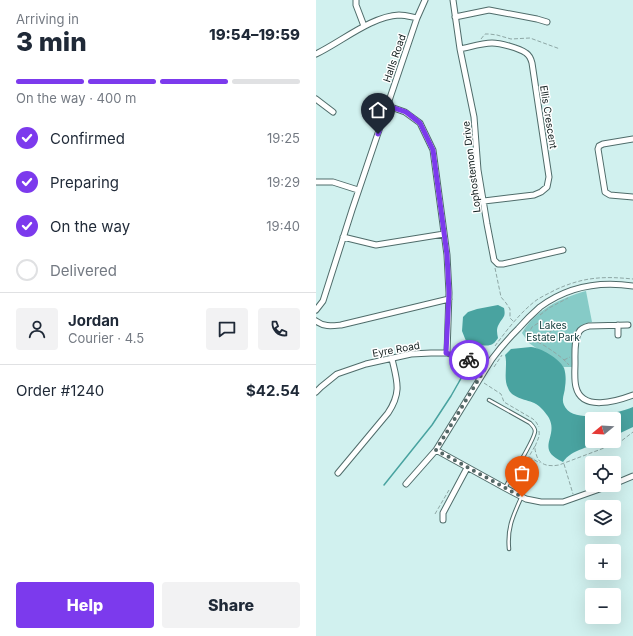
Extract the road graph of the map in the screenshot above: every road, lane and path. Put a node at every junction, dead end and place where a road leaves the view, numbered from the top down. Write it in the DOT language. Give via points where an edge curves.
graph roads {
  1 [pos="356,0"];
  2 [pos="425,0"];
  3 [pos="453,0"];
  4 [pos="455,17"];
  5 [pos="417,18"];
  6 [pos="547,22"];
  7 [pos="364,26"];
  8 [pos="480,41"];
  9 [pos="460,49"];
  10 [pos="560,49"];
  11 [pos="316,54"];
  12 [pos="316,99"];
  13 [pos="388,106"];
  14 [pos="333,112"];
  15 [pos="633,139"];
  16 [pos="316,182"];
  17 [pos="358,190"];
  18 [pos="633,197"];
  19 [pos="484,201"];
  20 [pos="444,234"];
  21 [pos="343,237"];
  22 [pos="562,250"];
  23 [pos="495,266"];
  24 [pos="633,286"];
  25 [pos="571,297"];
  26 [pos="449,299"];
  27 [pos="316,310"];
  28 [pos="537,317"];
  29 [pos="316,321"];
  30 [pos="514,322"];
  31 [pos="618,325"];
  32 [pos="628,325"];
  33 [pos="525,330"];
  34 [pos="528,335"];
  35 [pos="618,335"];
  36 [pos="540,343"];
  37 [pos="545,346"];
  38 [pos="446,353"];
  39 [pos="503,354"];
  40 [pos="570,357"];
  41 [pos="392,359"];
  42 [pos="564,360"];
  43 [pos="486,367"];
  44 [pos="492,369"];
  45 [pos="484,383"];
  46 [pos="316,392"];
  47 [pos="633,395"];
  48 [pos="489,400"];
  49 [pos="633,432"];
  50 [pos="536,446"];
  51 [pos="436,450"];
  52 [pos="529,457"];
  53 [pos="541,463"];
  54 [pos="563,464"];
  55 [pos="467,468"];
  56 [pos="338,473"];
  57 [pos="633,476"];
  58 [pos="621,481"];
  59 [pos="406,484"];
  60 [pos="451,486"];
  61 [pos="512,486"];
  62 [pos="505,488"];
  63 [pos="593,492"];
  64 [pos="570,495"];
  65 [pos="522,497"];
  66 [pos="435,514"];
  67 [pos="443,520"];
  68 [pos="509,549"];
  1 -- 7 [label="street"];
  2 -- 5 [label="street, Halls Road"];
  3 -- 4 [label="street, Lophostemon Drive"];
  4 -- 6 [label="street" via="489,10"];
  4 -- 9 [label="street, Lophostemon Drive"];
  5 -- 7 [label="street" via="389,16"];
  5 -- 13 [label="street, Halls Road"];
  7 -- 11 [label="street"];
  8 -- 10 [label="path" via="485,34 493,34 511,39 530,38"];
  9 -- 19 [label="street, Lophostemon Drive" via="474,117 478,170"];
  9 -- 19 [label="street, Ellis Crescent" via="492,43 501,44 525,52 532,63 549,177 547,187 534,195"];
  12 -- 14 [label="street"];
  13 -- 17 [label="street, Halls Road"];
  13 -- 20 [label="street" via="406,112 420,123 431,144"];
  15 -- 18 [label="street" via="603,144 598,149 605,192"];
  16 -- 17 [label="street" via="333,182"];
  17 -- 21 [label="street, Halls Road"];
  19 -- 22 [label="street, Lophostemon Drive" via="494,258 498,264"];
  20 -- 21 [label="street" via="376,244"];
  20 -- 26 [label="street"];
  21 -- 27 [label="street, Halls Road" via="322,301"];
  23 -- 30 [label="path" via="501,297"];
  24 -- 43 [label="street" via="594,285 569,291 544,304 502,346"];
  25 -- 28 [label="path"];
  26 -- 29 [label="street" via="341,325 328,327"];
  26 -- 38 [label="street"];
  31 -- 32 [label="street"];
  31 -- 35 [label="street"];
  31 -- 47 [label="street" via="589,326 580,331 576,343 576,387 582,398 594,403"];
  33 -- 34 [label="path"];
  34 -- 36 [label="path"];
  34 -- 36 [label="path" via="532,327 543,320 552,330"];
  36 -- 37 [label="path"];
  38 -- 41 [label="street, Eyre Road" via="411,354"];
  38 -- 43 [label="street, Eyre Road"];
  39 -- 44 [label="path"];
  40 -- 42 [label="path"];
  41 -- 46 [label="street, Eyre Road" via="366,364 337,374"];
  41 -- 56 [label="street" via="398,388 394,403"];
  43 -- 51 [label="street"];
  45 -- 50 [label="path" via="501,394 504,402 536,422 540,434"];
  48 -- 62 [label="lane" via="530,423 535,431 532,441"];
  49 -- 54 [label="path" via="620,442"];
  50 -- 52 [label="path"];
  50 -- 53 [label="path" via="536,457"];
  51 -- 55 [label="street"];
  51 -- 59 [label="street"];
  52 -- 53 [label="path"];
  52 -- 61 [label="path"];
  53 -- 54 [label="path" via="547,466"];
  54 -- 64 [label="path" via="573,493"];
  55 -- 62 [label="street"];
  55 -- 67 [label="street" via="443,513"];
  57 -- 58 [label="street"];
  60 -- 66 [label="path"];
  62 -- 65 [label="street"];
  63 -- 65 [label="street" via="563,502 541,502"];
  65 -- 68 [label="lane" via="511,522 508,535"];
}
